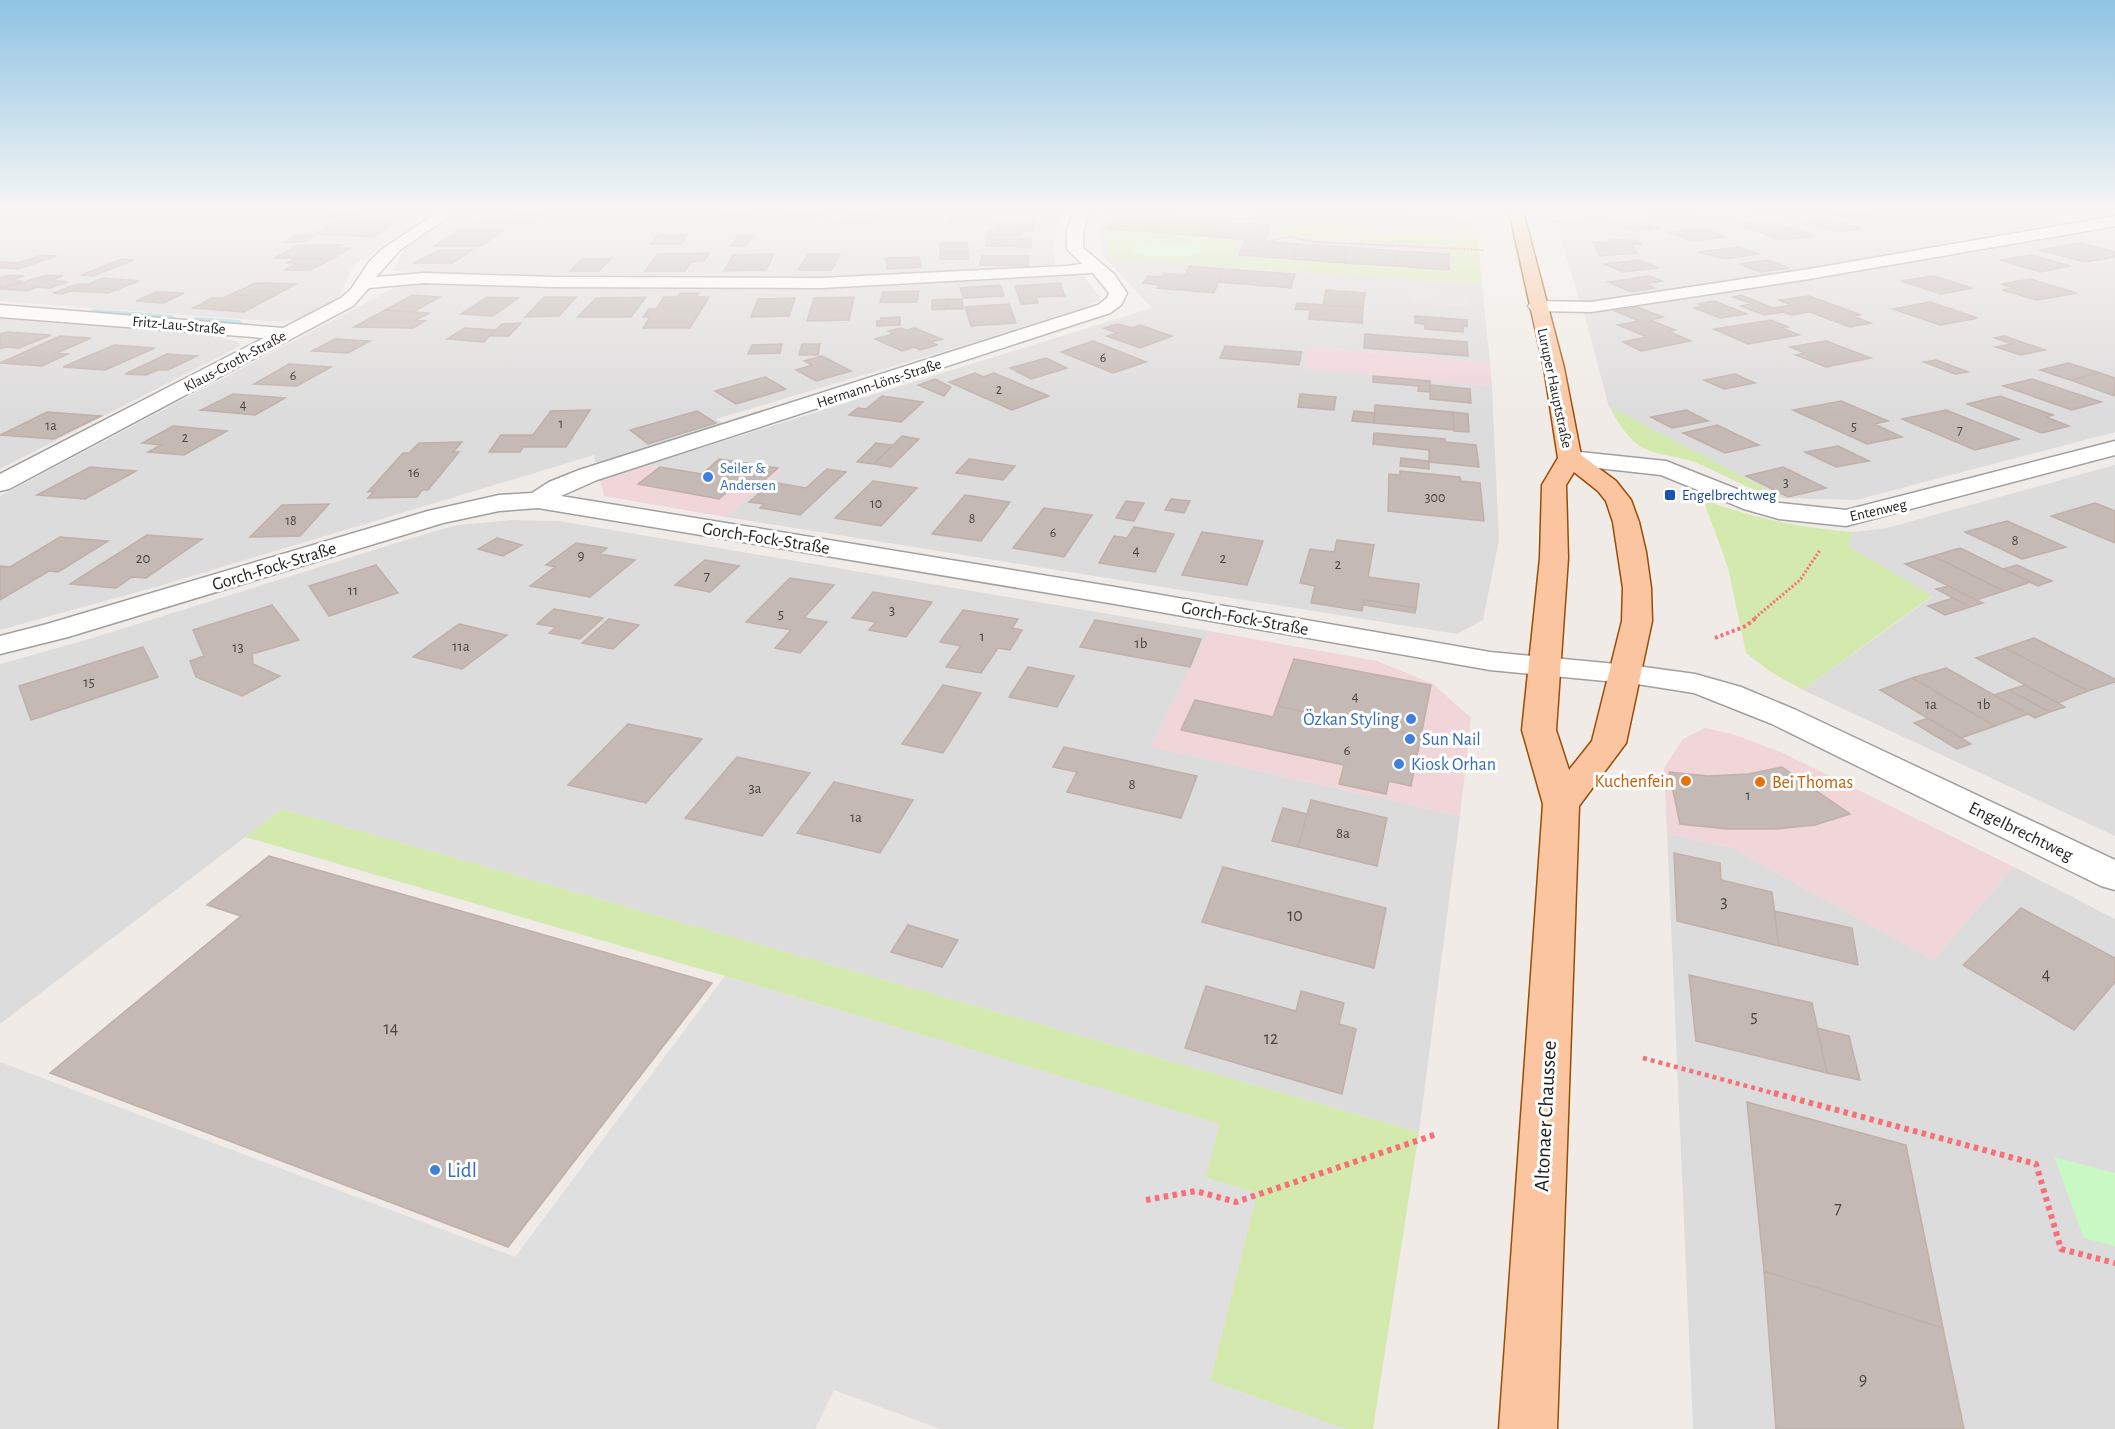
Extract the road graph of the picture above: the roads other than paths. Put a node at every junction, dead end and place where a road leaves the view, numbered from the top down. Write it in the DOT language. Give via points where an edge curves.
graph roads {
  1 [pos="368,278"];
  2 [pos="929,278"];
  3 [pos="1108,278"];
  4 [pos="1531,278"];
  5 [pos="1785,278"];
  6 [pos="365,283"];
  7 [pos="1537,306"];
  8 [pos="0,311"];
  9 [pos="286,334"];
  10 [pos="2115,448"];
  11 [pos="1570,458"];
  12 [pos="0,484"];
  13 [pos="538,500"];
  14 [pos="0,645"];
  15 [pos="1544,665"];
  16 [pos="1626,673"];
  17 [pos="1561,804"];
  18 [pos="2115,876"];
  19 [pos="1528,1429"];
  1 -- 6 [label="street, Klaus-Groth-Straße"];
  2 -- 6 [label="street" via="821,283 424,278"];
  3 -- 13 [label="street, Hermann-Löns-Straße" via="1118,293 1115,301 1104,309 588,475"];
  4 -- 7 [label="main road, Luruper Hauptstraße"];
  5 -- 7 [label="street" via="1591,307"];
  6 -- 9 [label="street, Klaus-Groth-Straße" via="347,302"];
  7 -- 11 [label="main road, Luruper Hauptstraße" via="1554,368"];
  8 -- 9 [label="street, Fritz-Lau-Straße"];
  9 -- 12 [label="street, Klaus-Groth-Straße"];
  10 -- 11 [label="street, Entenweg" via="1846,518 1779,511 1753,504 1666,468"];
  11 -- 15 [label="main road, Luruper Hauptstraße" via="1554,485 1554,558"];
  11 -- 16 [label="main road, Luruper Hauptstraße" via="1613,492 1626,522 1637,588 1637,621"];
  13 -- 14 [label="street, Gorch-Fock-Straße" via="499,503 438,516 57,632"];
  13 -- 15 [label="street, Gorch-Fock-Straße" via="1488,661"];
  15 -- 16 [label="street, Gorch-Fock-Straße"];
  15 -- 17 [label="main road, Altonaer Chaussee" via="1539,730"];
  16 -- 17 [label="main road" via="1609,743"];
  16 -- 18 [label="street, Engelbrechtweg" via="1697,685 1741,698"];
  17 -- 19 [label="main road, Altonaer Chaussee"];
}
